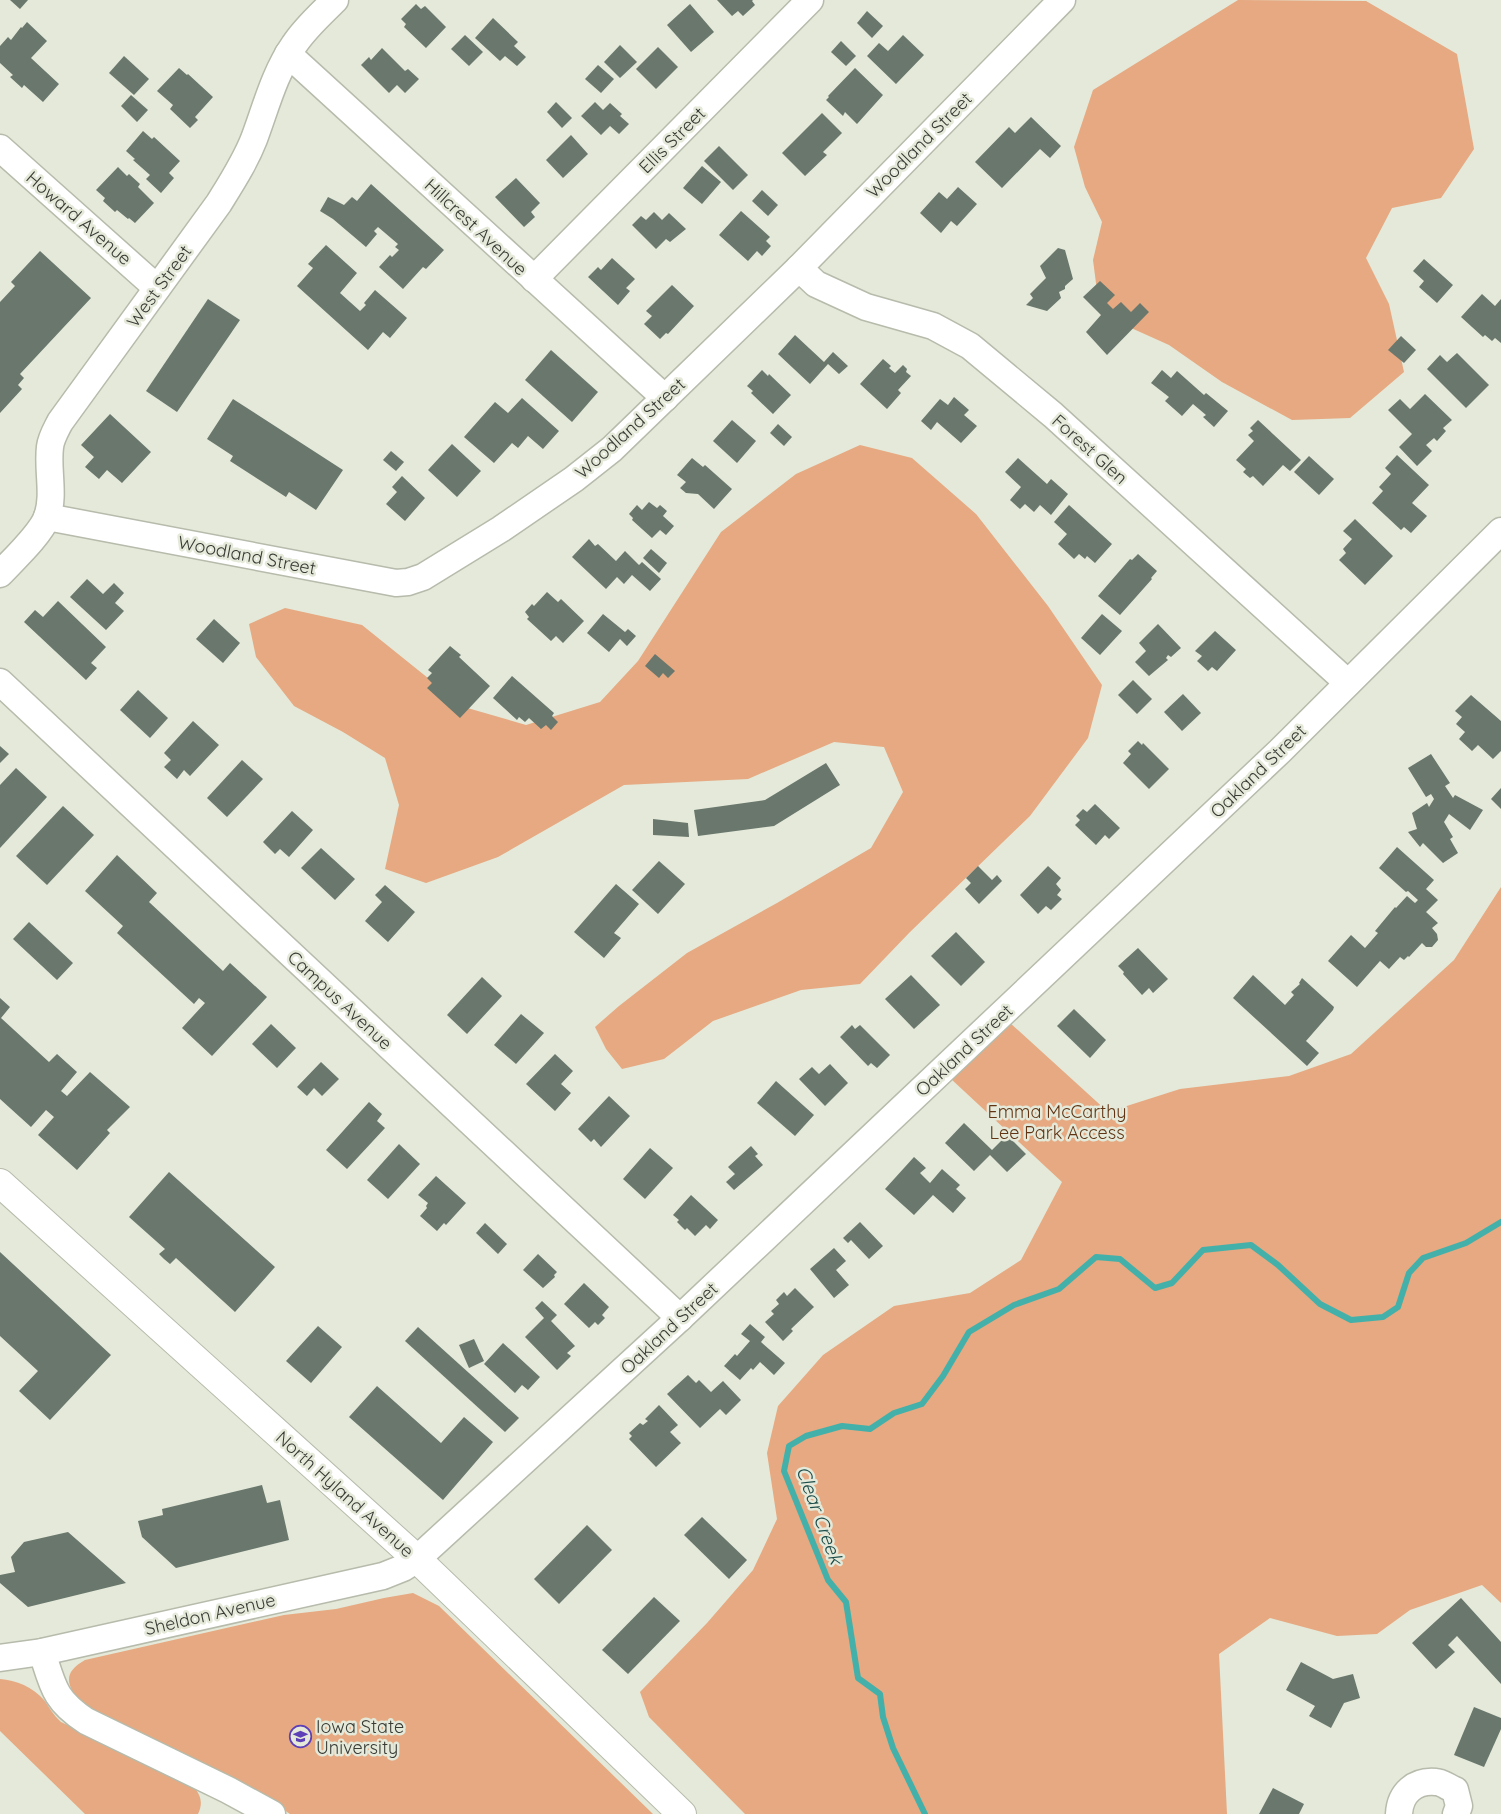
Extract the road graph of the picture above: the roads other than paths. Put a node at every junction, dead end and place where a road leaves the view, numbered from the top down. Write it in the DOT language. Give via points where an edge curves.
graph roads {
  1 [pos="336,0"];
  2 [pos="810,0"];
  3 [pos="1062,0"];
  4 [pos="288,54"];
  5 [pos="0,148"];
  6 [pos="798,268"];
  7 [pos="534,279"];
  8 [pos="157,288"];
  9 [pos="665,398"];
  10 [pos="47,517"];
  11 [pos="1501,531"];
  12 [pos="0,574"];
  13 [pos="0,682"];
  14 [pos="1348,684"];
  15 [pos="0,1183"];
  16 [pos="680,1318"];
  17 [pos="417,1559"];
  18 [pos="42,1652"];
  19 [pos="0,1658"];
  20 [pos="272,1814"];
  21 [pos="682,1814"];
  22 [pos="1399,1814"];
  23 [pos="1456,1814"];
  1 -- 4 [label="street, West Street" via="301,35"];
  2 -- 7 [label="street, Ellis Street"];
  3 -- 6 [label="street, Woodland Street"];
  4 -- 7 [label="street, Hillcrest Avenue"];
  4 -- 8 [label="street, West Street" via="272,86 240,170"];
  5 -- 8 [label="street, Howard Avenue"];
  6 -- 9 [label="street, Woodland Street"];
  6 -- 14 [label="street, Forest Glen" via="816,284 866,307 933,326 970,346 1053,415"];
  7 -- 9 [label="street, Hillcrest Avenue"];
  8 -- 10 [label="street, West Street" via="53,435"];
  9 -- 10 [label="street, Woodland Street" via="612,449 574,479 493,534 423,577 408,582 396,583"];
  10 -- 12 [label="street, West Street" via="40,530"];
  11 -- 14 [label="street, Oakland Street"];
  13 -- 16 [label="street, Campus Avenue"];
  14 -- 16 [label="street, Oakland Street"];
  15 -- 17 [label="main road, North Hyland Avenue"];
  16 -- 17 [label="street, Oakland Street"];
  17 -- 18 [label="street, Sheldon Avenue" via="384,1576"];
  17 -- 21 [label="main road, North Hyland Avenue"];
  18 -- 19 [label="street, Sheldon Avenue"];
  18 -- 20 [label="street" via="52,1684 70,1711"];
  22 -- 23 [label="street" via="1403,1796 1410,1789 1418,1783 1438,1782 1455,1790 1459,1806"];
}
